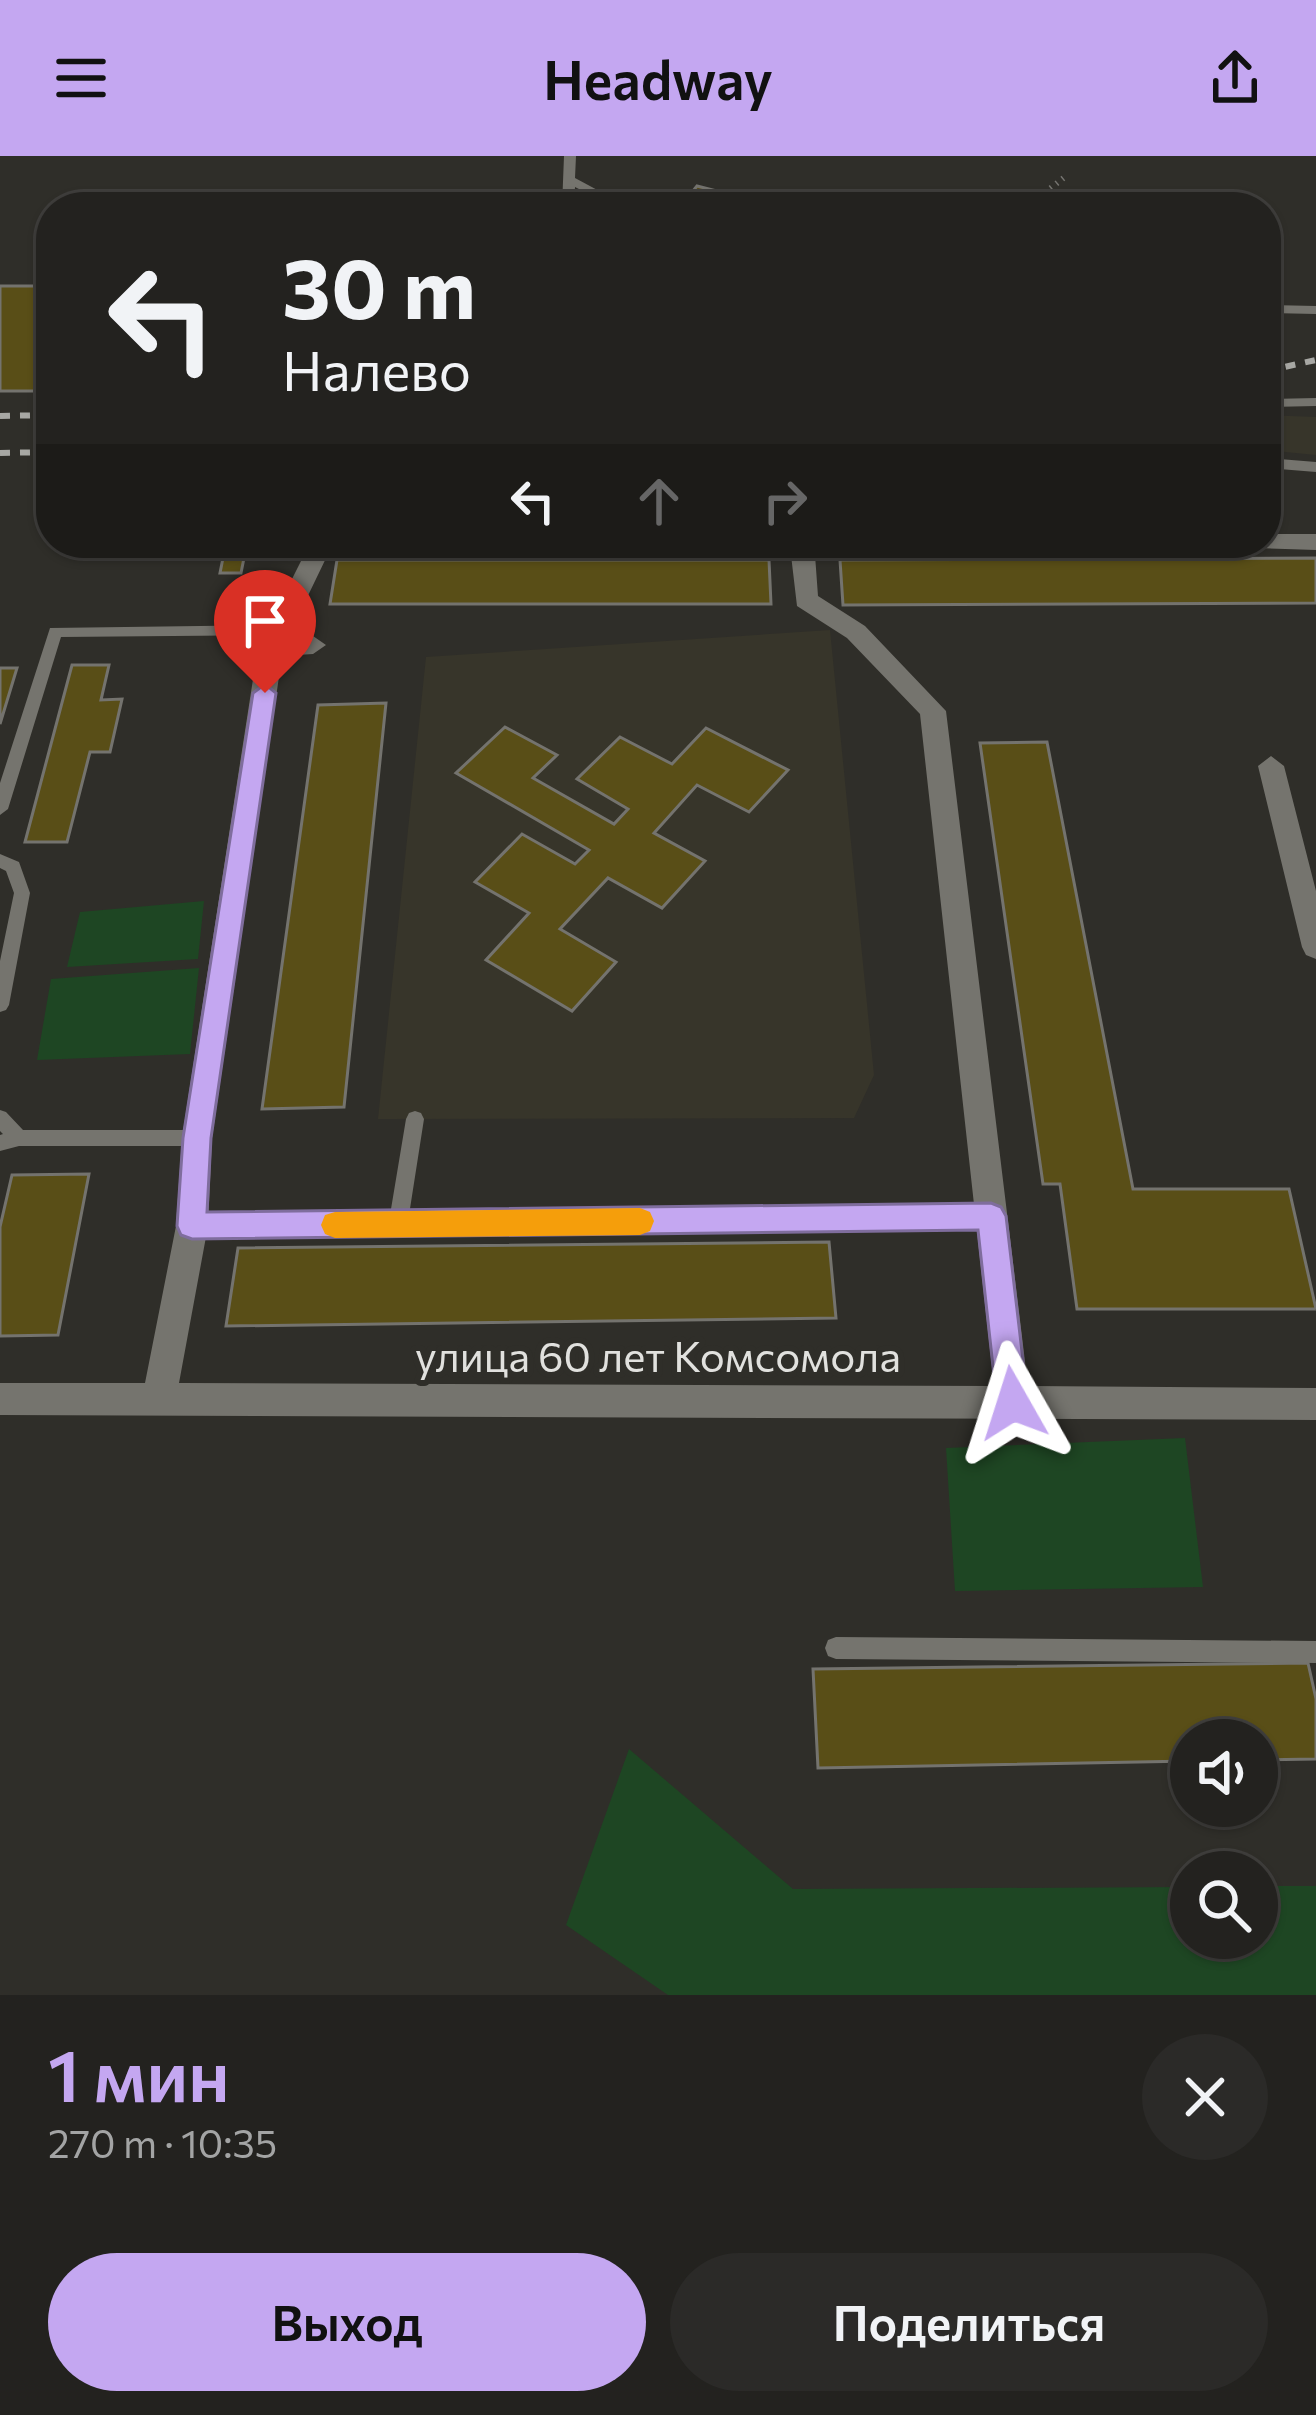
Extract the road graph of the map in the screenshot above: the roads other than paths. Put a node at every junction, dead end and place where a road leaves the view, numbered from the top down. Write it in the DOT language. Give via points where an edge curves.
graph roads {
  1 [pos="570,156"];
  2 [pos="572,181"];
  3 [pos="570,192"];
  4 [pos="594,192"];
  5 [pos="1281,309"];
  6 [pos="1316,310"];
  7 [pos="1316,402"];
  8 [pos="1281,403"];
  9 [pos="1281,465"];
  10 [pos="1316,467"];
  11 [pos="1281,542"];
  12 [pos="1316,542"];
  13 [pos="314,558"];
  14 [pos="808,558"];
  15 [pos="274,639"];
  16 [pos="313,645"];
  17 [pos="1271,766"];
  18 [pos="0,809"];
  19 [pos="0,861"];
  20 [pos="1316,947"];
  21 [pos="0,1005"];
  22 [pos="0,1118"];
  23 [pos="415,1119"];
  24 [pos="197,1138"];
  25 [pos="10,1141"];
  26 [pos="991,1216"];
  27 [pos="398,1225"];
  28 [pos="192,1226"];
  29 [pos="0,1399"];
  30 [pos="159,1400"];
  31 [pos="1013,1403"];
  32 [pos="1316,1404"];
  33 [pos="836,1648"];
  34 [pos="1316,1652"];
  1 -- 2 [label="lane"];
  2 -- 3 [label="lane"];
  2 -- 4 [label="lane"];
  5 -- 6 [label="lane"];
  7 -- 8 [label="lane"];
  9 -- 10 [label="lane"];
  11 -- 12 [label="street"];
  13 -- 15 [label="street"];
  14 -- 26 [label="street" via="806,600 856,632 933,711"];
  15 -- 16 [label="street"];
  15 -- 18 [label="lane" via="55,632"];
  15 -- 24 [label="street"];
  17 -- 20 [label="street"];
  19 -- 21 [label="lane" via="13,867 22,893"];
  22 -- 25 [label="lane"];
  23 -- 27 [label="lane"];
  24 -- 25 [label="lane"];
  24 -- 28 [label="street"];
  26 -- 27 [label="lane"];
  26 -- 31 [label="street"];
  27 -- 28 [label="lane"];
  28 -- 30 [label="street"];
  29 -- 30 [label="street, улица 60 лет Комсомола"];
  30 -- 31 [label="street, улица 60 лет Комсомола"];
  31 -- 32 [label="street, улица 60 лет Комсомола"];
  33 -- 34 [label="lane"];
}
